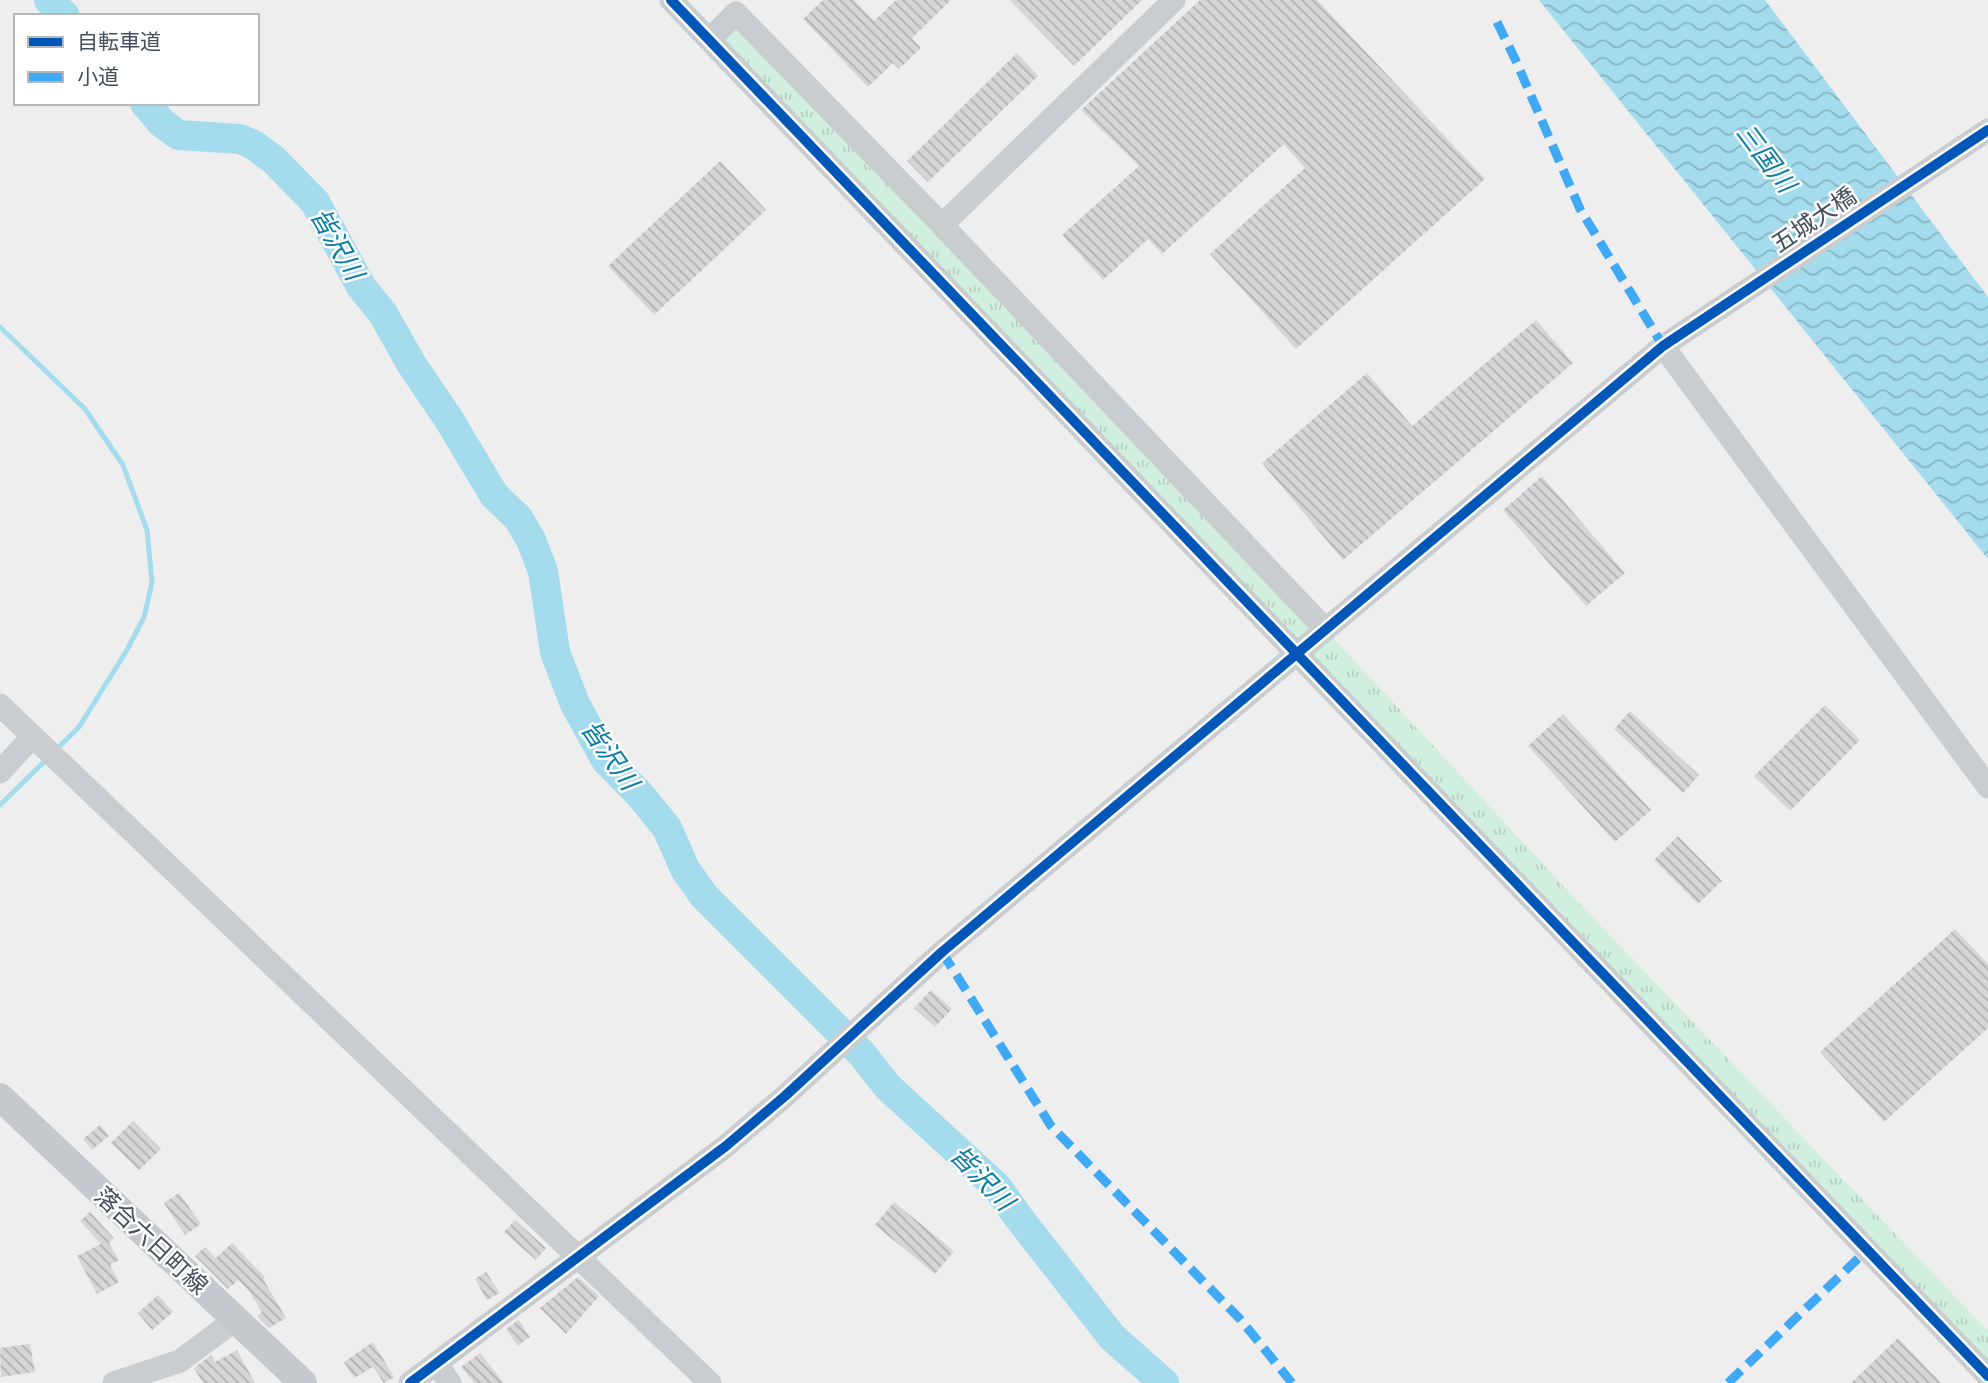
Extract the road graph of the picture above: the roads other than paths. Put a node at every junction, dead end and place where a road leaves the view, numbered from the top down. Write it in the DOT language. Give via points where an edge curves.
graph roads {
  1 [pos="671,0"];
  2 [pos="1174,0"];
  3 [pos="709,40"];
  4 [pos="1988,130"];
  5 [pos="942,225"];
  6 [pos="1663,346"];
  7 [pos="1326,630"];
  8 [pos="1297,653"];
  9 [pos="0,705"];
  10 [pos="32,737"];
  11 [pos="0,772"];
  12 [pos="1988,787"];
  13 [pos="0,1097"];
  14 [pos="576,1258"];
  15 [pos="235,1320"];
  16 [pos="436,1363"];
  17 [pos="1988,1376"];
  18 [pos="114,1383"];
  19 [pos="303,1383"];
  20 [pos="410,1383"];
  21 [pos="450,1383"];
  22 [pos="710,1383"];
  1 -- 3 [label="street"];
  2 -- 5 [label="street"];
  3 -- 5 [label="street" via="736,13"];
  3 -- 8 [label="street"];
  4 -- 6 [label="street, 五城大橋"];
  5 -- 7 [label="street"];
  6 -- 7 [label="street, 五城大橋"];
  6 -- 12 [label="street"];
  7 -- 8 [label="street, 五城大橋"];
  8 -- 14 [label="street, 五城大橋" via="953,943 726,1146"];
  8 -- 17 [label="street"];
  9 -- 10 [label="street"];
  10 -- 11 [label="street"];
  10 -- 14 [label="street"];
  13 -- 15 [label="main road, 落合六日町線"];
  14 -- 16 [label="street, 五城大橋"];
  14 -- 22 [label="street"];
  15 -- 18 [label="street" via="180,1361"];
  15 -- 19 [label="main road, 落合六日町線"];
  16 -- 20 [label="street, 五城大橋"];
  16 -- 21 [label="street"];
}
